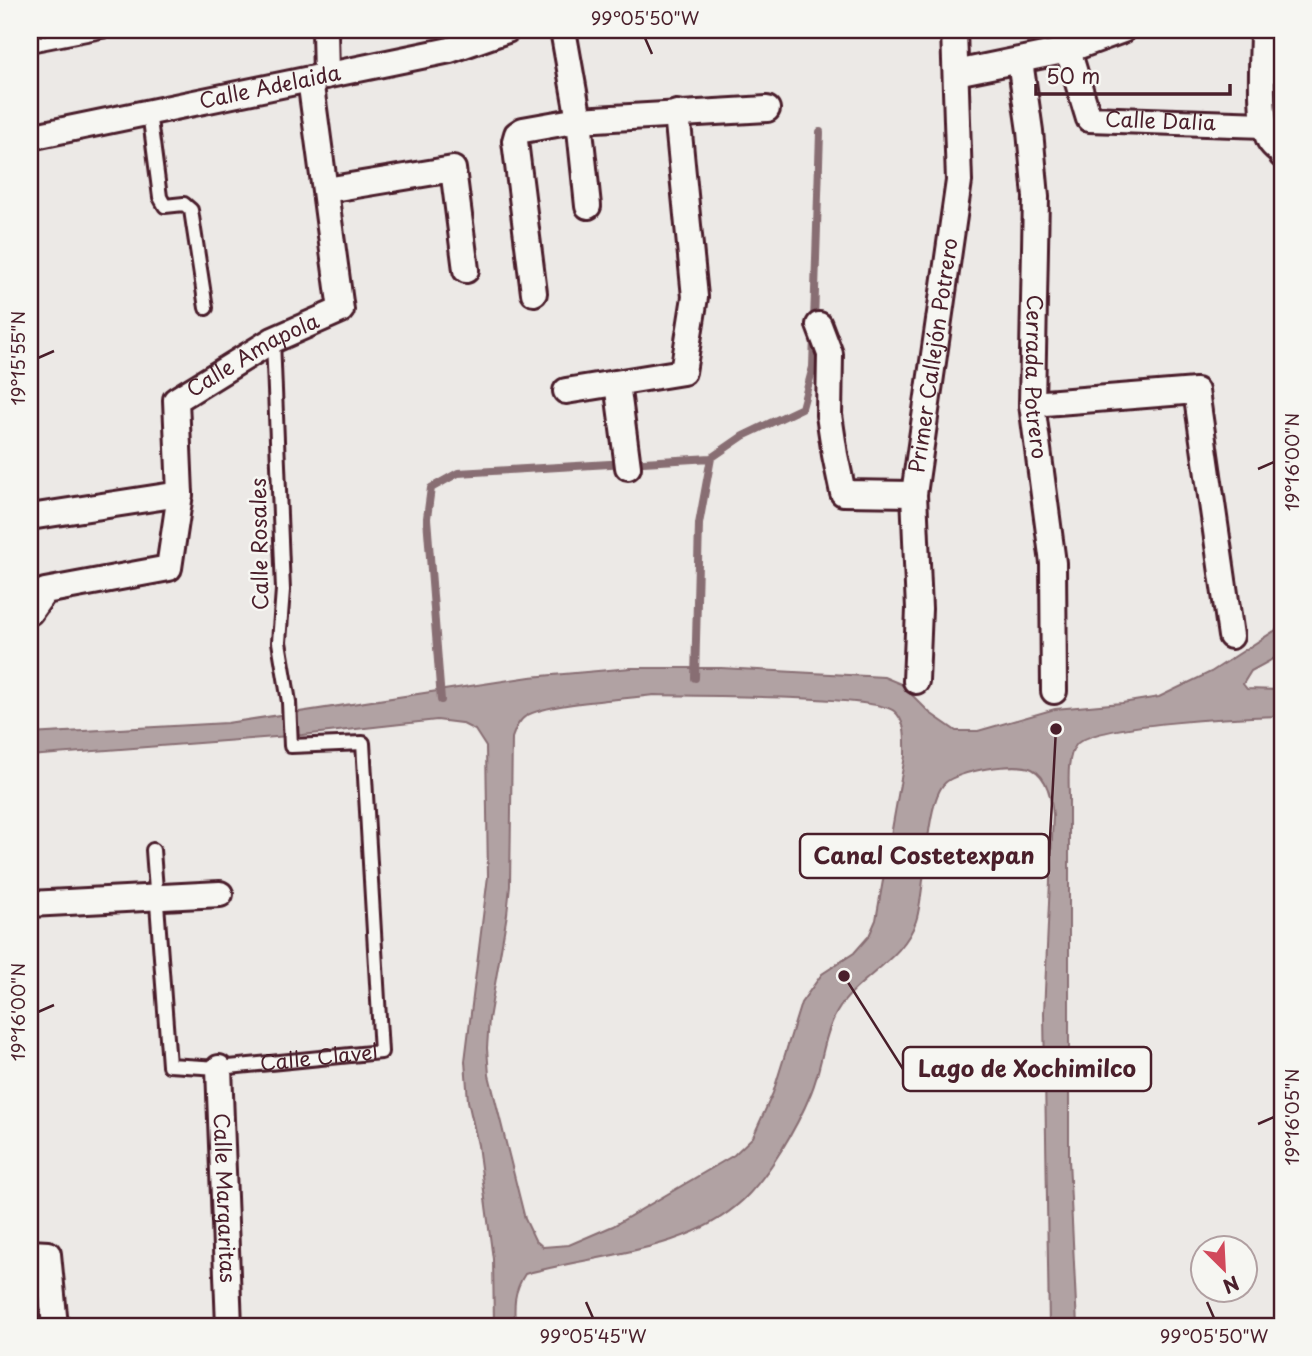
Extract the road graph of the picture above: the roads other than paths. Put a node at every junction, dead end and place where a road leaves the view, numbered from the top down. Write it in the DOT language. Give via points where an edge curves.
graph roads {
  1 [pos="107,30"];
  2 [pos="325,30"];
  3 [pos="563,30"];
  4 [pos="954,30"];
  5 [pos="1123,30"];
  6 [pos="1263,30"];
  7 [pos="495,32"];
  8 [pos="1066,40"];
  9 [pos="30,45"];
  10 [pos="1020,61"];
  11 [pos="956,73"];
  12 [pos="318,78"];
  13 [pos="767,109"];
  14 [pos="149,112"];
  15 [pos="677,113"];
  16 [pos="579,120"];
  17 [pos="1264,125"];
  18 [pos="30,137"];
  19 [pos="1282,155"];
  20 [pos="326,190"];
  21 [pos="588,206"];
  22 [pos="466,270"];
  23 [pos="534,293"];
  24 [pos="206,308"];
  25 [pos="819,325"];
  26 [pos="273,340"];
  27 [pos="617,383"];
  28 [pos="566,390"];
  29 [pos="1032,404"];
  30 [pos="628,467"];
  31 [pos="180,495"];
  32 [pos="914,495"];
  33 [pos="30,517"];
  34 [pos="30,612"];
  35 [pos="1231,636"];
  36 [pos="916,681"];
  37 [pos="1054,691"];
  38 [pos="290,743"];
  39 [pos="153,850"];
  40 [pos="220,894"];
  41 [pos="156,898"];
  42 [pos="30,904"];
  43 [pos="219,1068"];
  44 [pos="30,1253"];
  45 [pos="55,1326"];
  46 [pos="229,1326"];
  1 -- 9 [label="lane"];
  2 -- 12 [label="street"];
  3 -- 16 [label="street"];
  4 -- 11 [label="street, Primer Callejón Potrero"];
  5 -- 8 [label="street"];
  6 -- 17 [label="street"];
  7 -- 12 [label="street, Calle Adelaida" via="450,50"];
  8 -- 10 [label="street"];
  8 -- 17 [label="street, Calle Dalia" via="1089,120"];
  10 -- 11 [label="street"];
  10 -- 29 [label="street, Cerrada Potrero" via="1036,197"];
  11 -- 32 [label="street, Primer Callejón Potrero" via="959,181"];
  12 -- 14 [label="street, Calle Adelaida"];
  12 -- 20 [label="street"];
  13 -- 15 [label="street"];
  14 -- 18 [label="street, Calle Adelaida"];
  14 -- 24 [label="lane" via="160,197 165,205 184,204 191,210"];
  15 -- 16 [label="street"];
  15 -- 27 [label="street" via="695,297 683,372"];
  16 -- 21 [label="street"];
  16 -- 23 [label="street" via="517,134"];
  17 -- 19 [label="street" via="1270,142"];
  20 -- 22 [label="street" via="453,169"];
  20 -- 26 [label="street, Calle Amapola" via="341,310"];
  25 -- 32 [label="street" via="830,354 829,415 843,493"];
  26 -- 31 [label="street, Calle Amapola" via="176,400"];
  26 -- 38 [label="lane, Calle Rosales" via="283,590 279,642"];
  27 -- 28 [label="street"];
  27 -- 30 [label="street"];
  29 -- 35 [label="street" via="1196,391"];
  29 -- 37 [label="street, Cerrada Potrero" via="1053,563"];
  31 -- 33 [label="street"];
  31 -- 34 [label="street" via="169,568 45,591"];
  32 -- 36 [label="street, Primer Callejón Potrero" via="919,608"];
  38 -- 43 [label="lane, Calle Clavel" via="363,743 381,1052"];
  39 -- 41 [label="lane"];
  40 -- 41 [label="street"];
  41 -- 42 [label="street"];
  41 -- 43 [label="lane, Calle Clavel" via="169,1065"];
  43 -- 46 [label="street, Calle Margaritas"];
  44 -- 45 [label="street" via="48,1254"];
}
